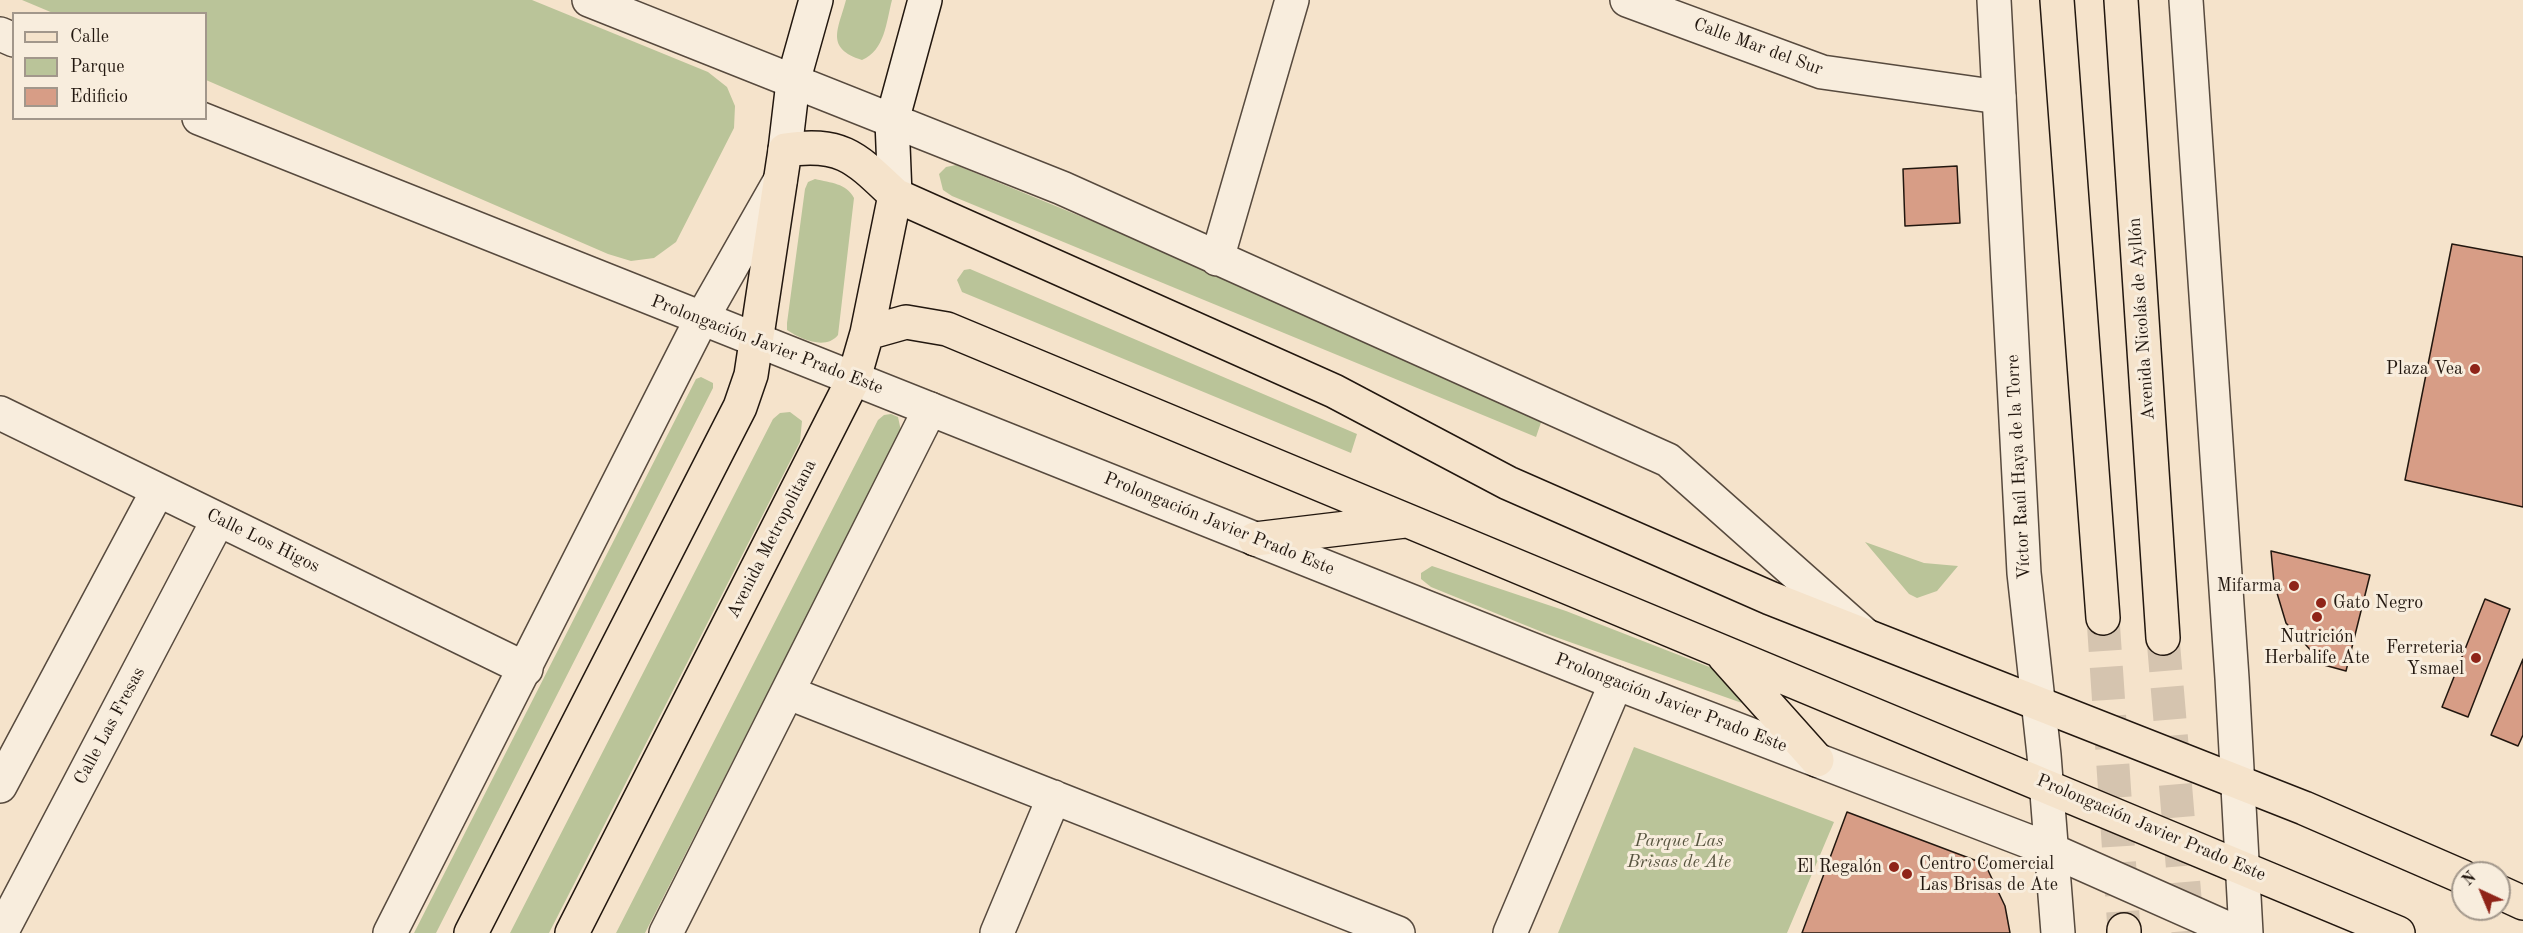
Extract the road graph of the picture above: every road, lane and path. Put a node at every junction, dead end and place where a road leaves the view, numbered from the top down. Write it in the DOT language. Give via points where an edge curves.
graph roads {
  1 [pos="589,0"];
  2 [pos="816,0"];
  3 [pos="925,0"];
  4 [pos="1292,0"];
  5 [pos="1627,0"];
  6 [pos="1994,0"];
  7 [pos="2057,0"];
  8 [pos="2121,0"];
  9 [pos="2186,0"];
  10 [pos="793,82"];
  11 [pos="1999,97"];
  12 [pos="204,120"];
  13 [pos="892,121"];
  14 [pos="783,165"];
  15 [pos="895,195"];
  16 [pos="1217,259"];
  17 [pos="701,320"];
  18 [pos="867,333"];
  19 [pos="757,341"];
  20 [pos="854,378"];
  21 [pos="930,409"];
  22 [pos="0,413"];
  23 [pos="158,490"];
  24 [pos="218,520"];
  25 [pos="1408,521"];
  26 [pos="1255,539"];
  27 [pos="2103,618"];
  28 [pos="1867,637"];
  29 [pos="2163,638"];
  30 [pos="1717,649"];
  31 [pos="526,669"];
  32 [pos="1616,683"];
  33 [pos="789,693"];
  34 [pos="2039,705"];
  35 [pos="1817,760"];
  36 [pos="2238,782"];
  37 [pos="2046,785"];
  38 [pos="0,786"];
  39 [pos="1054,797"];
  40 [pos="2051,850"];
  41 [pos="2242,867"];
  42 [pos="2451,872"];
  43 [pos="1,933"];
  44 [pos="390,933"];
  45 [pos="471,933"];
  46 [pos="572,933"];
  47 [pos="666,933"];
  48 [pos="997,933"];
  49 [pos="1398,933"];
  50 [pos="1510,933"];
  51 [pos="2058,933"];
  52 [pos="2238,933"];
  53 [pos="2246,933"];
  54 [pos="2398,933"];
  1 -- 10 [label="street"];
  2 -- 10 [label="street"];
  3 -- 13 [label="street, Avenida Metropolitana"];
  4 -- 16 [label="street"];
  5 -- 11 [label="street, Calle Mar del Sur" via="1822,72"];
  6 -- 11 [label="street, Víctor Raúl Haya de la Torre"];
  7 -- 27 [label="main road"];
  8 -- 29 [label="main road, Avenida Nicolás de Ayllón"];
  9 -- 36 [label="street"];
  10 -- 13 [label="street"];
  10 -- 14 [label="street"];
  11 -- 34 [label="street, Víctor Raúl Haya de la Torre" via="2024,573"];
  12 -- 17 [label="street, Prolongación Javier Prado Este"];
  13 -- 15 [label="street, Avenida Metropolitana"];
  13 -- 16 [label="street" via="1062,188"];
  14 -- 15 [label="main road" via="816,146 846,154"];
  14 -- 17 [label="street"];
  14 -- 19 [label="main road"];
  15 -- 18 [label="main road, Avenida Metropolitana"];
  15 -- 28 [label="main road" via="1334,391 1508,483"];
  16 -- 28 [label="street" via="1668,460"];
  17 -- 19 [label="street, Prolongación Javier Prado Este"];
  17 -- 31 [label="street"];
  18 -- 20 [label="main road, Avenida Metropolitana"];
  18 -- 25 [label="main road, Prolongación Javier Prado Este" via="906,322 947,329"];
  19 -- 20 [label="street, Prolongación Javier Prado Este"];
  19 -- 45 [label="main road" via="740,406"];
  20 -- 21 [label="street, Prolongación Javier Prado Este"];
  20 -- 46 [label="main road, Avenida Metropolitana"];
  21 -- 26 [label="street, Prolongación Javier Prado Este"];
  21 -- 33 [label="street"];
  22 -- 23 [label="street, Calle Los Higos"];
  23 -- 24 [label="street, Calle Los Higos"];
  23 -- 38 [label="street"];
  24 -- 31 [label="street, Calle Los Higos"];
  24 -- 43 [label="street, Calle Las Fresas"];
  25 -- 26 [label="main road"];
  25 -- 30 [label="main road, Prolongación Javier Prado Este"];
  26 -- 32 [label="street, Prolongación Javier Prado Este"];
  28 -- 34 [label="main road"];
  30 -- 35 [label="main road"];
  30 -- 37 [label="main road, Prolongación Javier Prado Este"];
  31 -- 44 [label="street"];
  32 -- 35 [label="street, Prolongación Javier Prado Este"];
  32 -- 50 [label="street"];
  33 -- 39 [label="street"];
  33 -- 47 [label="street"];
  34 -- 36 [label="main road"];
  34 -- 37 [label="street, Víctor Raúl Haya de la Torre"];
  35 -- 40 [label="street, Prolongación Javier Prado Este"];
  36 -- 41 [label="street"];
  36 -- 42 [label="main road"];
  37 -- 40 [label="street, Víctor Raúl Haya de la Torre"];
  37 -- 41 [label="main road, Prolongación Javier Prado Este"];
  39 -- 48 [label="street"];
  39 -- 49 [label="street"];
  40 -- 51 [label="street, Víctor Raúl Haya de la Torre"];
  40 -- 52 [label="street, Prolongación Javier Prado Este"];
  41 -- 53 [label="street"];
  41 -- 54 [label="main road, Prolongación Javier Prado Este"];
}
